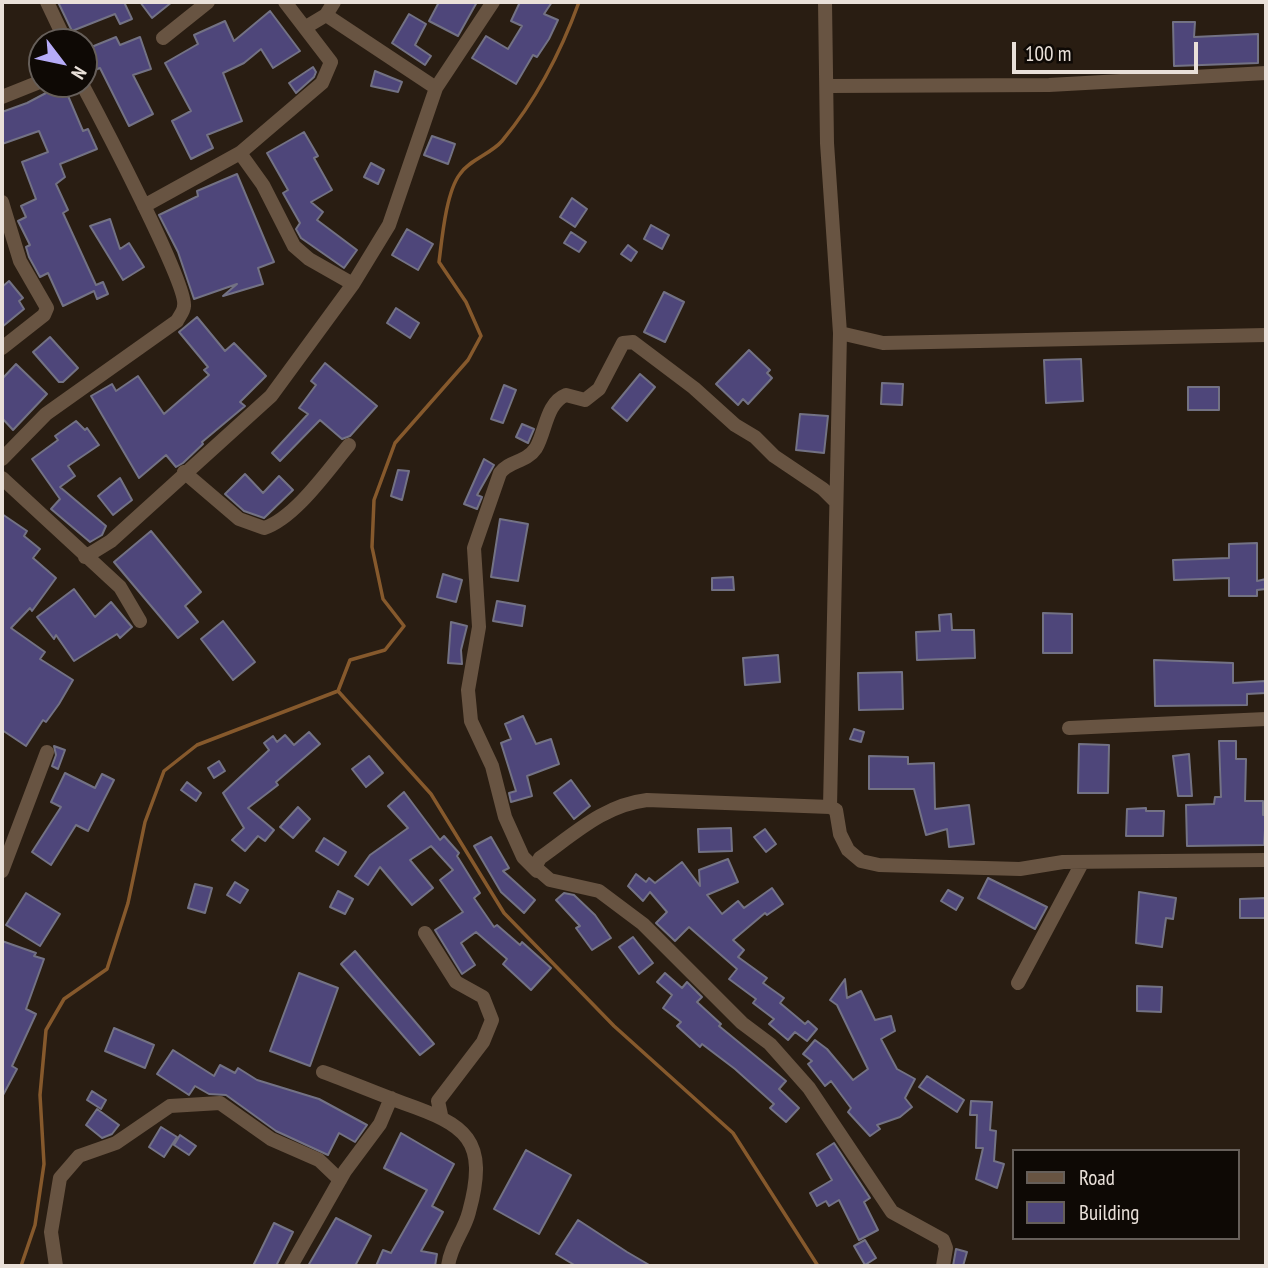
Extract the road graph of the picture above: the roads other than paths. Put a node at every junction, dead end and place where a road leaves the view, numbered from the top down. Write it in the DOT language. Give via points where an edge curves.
graph roads {
  1 [pos="47,2"];
  2 [pos="208,2"];
  3 [pos="285,2"];
  4 [pos="334,2"];
  5 [pos="493,2"];
  6 [pos="825,2"];
  7 [pos="326,15"];
  8 [pos="306,27"];
  9 [pos="59,28"];
  10 [pos="163,38"];
  11 [pos="1266,73"];
  12 [pos="829,86"];
  13 [pos="28,87"];
  14 [pos="436,88"];
  15 [pos="2,97"];
  16 [pos="89,98"];
  17 [pos="240,153"];
  18 [pos="2,202"];
  19 [pos="144,206"];
  20 [pos="353,284"];
  21 [pos="840,333"];
  22 [pos="1266,335"];
  23 [pos="2,348"];
  24 [pos="349,444"];
  25 [pos="2,459"];
  26 [pos="184,472"];
  27 [pos="2,478"];
  28 [pos="835,501"];
  29 [pos="85,557"];
  30 [pos="140,621"];
  31 [pos="1266,719"];
  32 [pos="1069,728"];
  33 [pos="47,752"];
  34 [pos="830,807"];
  35 [pos="1266,860"];
  36 [pos="1082,863"];
  37 [pos="2,871"];
  38 [pos="537,871"];
  39 [pos="425,933"];
  40 [pos="1018,983"];
  41 [pos="323,1072"];
  42 [pos="391,1098"];
  43 [pos="442,1115"];
  44 [pos="340,1180"];
  45 [pos="56,1266"];
  46 [pos="291,1266"];
  47 [pos="448,1266"];
  48 [pos="943,1266"];
  1 -- 9 [label="street"];
  2 -- 10 [label="street"];
  3 -- 8 [label="street"];
  4 -- 7 [label="street"];
  5 -- 14 [label="street"];
  6 -- 12 [label="street"];
  7 -- 8 [label="street"];
  7 -- 14 [label="street"];
  8 -- 17 [label="street" via="331,62 322,83"];
  11 -- 12 [label="street" via="1049,85"];
  12 -- 21 [label="street" via="827,143"];
  13 -- 15 [label="street"];
  14 -- 20 [label="street" via="389,225"];
  16 -- 19 [label="street"];
  17 -- 19 [label="street"];
  17 -- 20 [label="street" via="263,185 294,246"];
  18 -- 23 [label="street" via="20,261 47,308"];
  19 -- 25 [label="street" via="181,288 185,305 177,321 46,414"];
  20 -- 26 [label="street" via="271,396"];
  21 -- 22 [label="street" via="883,343"];
  21 -- 28 [label="street"];
  24 -- 26 [label="street" via="304,496 264,528 239,519"];
  26 -- 29 [label="street" via="111,541"];
  27 -- 29 [label="street"];
  28 -- 34 [label="street"];
  28 -- 38 [label="street" via="633,342 623,343 594,395 585,400 566,395 553,404 535,449 499,473 474,548 479,627 468,690 471,721 492,766 505,817 523,857"];
  29 -- 30 [label="street" via="120,587"];
  31 -- 32 [label="street"];
  33 -- 37 [label="street"];
  34 -- 36 [label="street" via="848,850 868,863 1020,869"];
  34 -- 38 [label="street" via="625,802 604,811 540,858"];
  35 -- 36 [label="street"];
  36 -- 40 [label="street"];
  38 -- 48 [label="street" via="550,880 592,888 614,900 742,1023 770,1044 808,1088 892,1212 943,1240"];
  39 -- 43 [label="street" via="456,982 483,998 492,1020 483,1042 438,1101"];
  41 -- 42 [label="street"];
  42 -- 43 [label="street"];
  42 -- 44 [label="street" via="368,1142"];
  43 -- 47 [label="street" via="469,1139 474,1158 469,1213 452,1245"];
  44 -- 45 [label="street" via="319,1160 271,1139 220,1104 170,1107 116,1143 79,1156 60,1178 51,1231"];
  44 -- 46 [label="street"];
}
